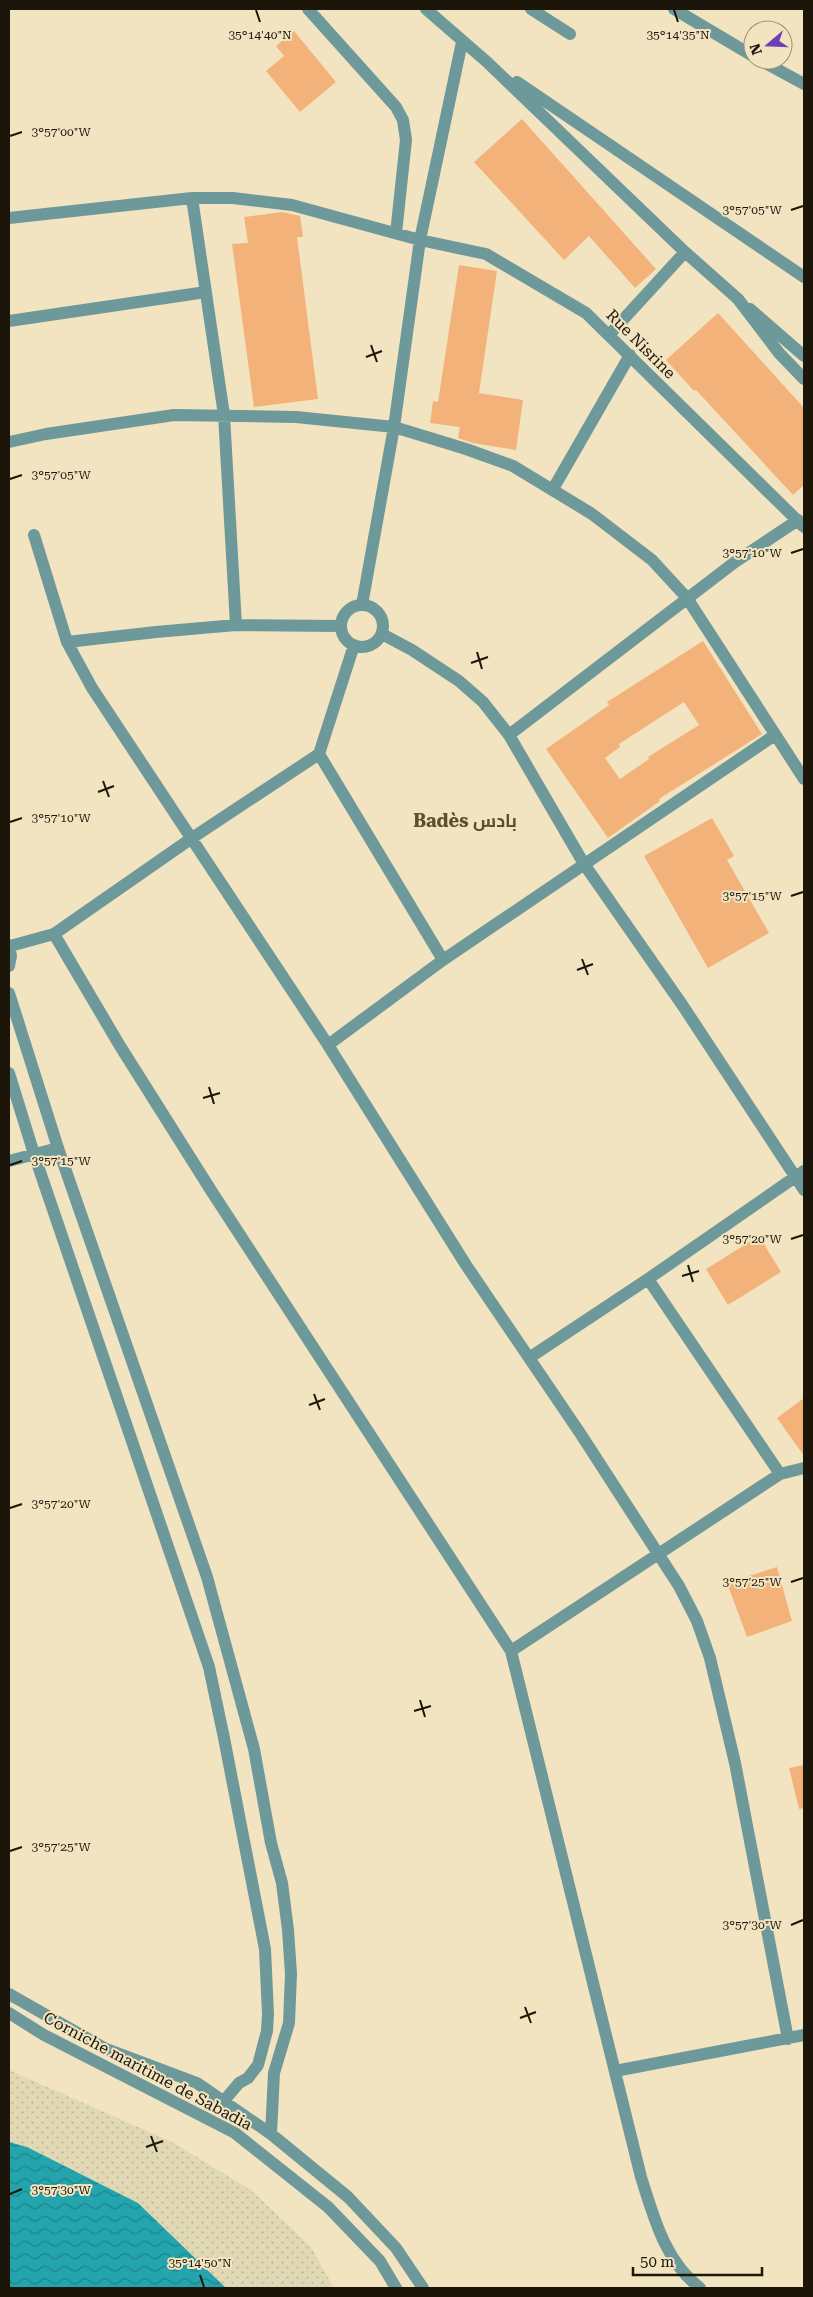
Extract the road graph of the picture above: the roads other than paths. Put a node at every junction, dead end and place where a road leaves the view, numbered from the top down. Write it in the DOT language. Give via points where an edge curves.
graph roads {
  1 [pos="308,9"];
  2 [pos="426,9"];
  3 [pos="531,9"];
  4 [pos="674,9"];
  5 [pos="570,34"];
  6 [pos="462,42"];
  7 [pos="743,50"];
  8 [pos="487,62"];
  9 [pos="778,70"];
  10 [pos="804,84"];
  11 [pos="192,198"];
  12 [pos="9,218"];
  13 [pos="396,233"];
  14 [pos="420,240"];
  15 [pos="685,252"];
  16 [pos="804,277"];
  17 [pos="206,292"];
  18 [pos="738,299"];
  19 [pos="9,321"];
  20 [pos="609,335"];
  21 [pos="630,355"];
  22 [pos="804,356"];
  23 [pos="804,379"];
  24 [pos="224,415"];
  25 [pos="394,428"];
  26 [pos="9,442"];
  27 [pos="553,489"];
  28 [pos="801,523"];
  29 [pos="34,535"];
  30 [pos="687,598"];
  31 [pos="362,605"];
  32 [pos="236,625"];
  33 [pos="341,626"];
  34 [pos="382,634"];
  35 [pos="67,642"];
  36 [pos="354,646"];
  37 [pos="509,735"];
  38 [pos="775,735"];
  39 [pos="319,754"];
  40 [pos="804,779"];
  41 [pos="192,838"];
  42 [pos="584,864"];
  43 [pos="54,934"];
  44 [pos="9,945"];
  45 [pos="443,960"];
  46 [pos="9,966"];
  47 [pos="9,992"];
  48 [pos="328,1045"];
  49 [pos="9,1073"];
  50 [pos="58,1148"];
  51 [pos="34,1154"];
  52 [pos="9,1161"];
  53 [pos="800,1174"];
  54 [pos="804,1190"];
  55 [pos="648,1279"];
  56 [pos="529,1358"];
  57 [pos="804,1468"];
  58 [pos="780,1474"];
  59 [pos="660,1555"];
  60 [pos="511,1651"];
  61 [pos="9,1994"];
  62 [pos="9,2013"];
  63 [pos="804,2036"];
  64 [pos="788,2039"];
  65 [pos="615,2071"];
  66 [pos="223,2102"];
  67 [pos="271,2134"];
  68 [pos="396,2288"];
  69 [pos="423,2288"];
  70 [pos="700,2288"];
  1 -- 13 [label="street" via="396,107 403,120 406,140"];
  2 -- 6 [label="street"];
  3 -- 5 [label="street"];
  4 -- 7 [label="street"];
  6 -- 8 [label="street"];
  6 -- 14 [label="street"];
  8 -- 15 [label="street"];
  8 -- 16 [label="street"];
  9 -- 10 [label="street"];
  11 -- 12 [label="street, Rue Nisrine"];
  11 -- 13 [label="street, Rue Nisrine" via="292,204"];
  11 -- 17 [label="street"];
  13 -- 14 [label="street, Rue Nisrine"];
  14 -- 20 [label="street, Rue Nisrine" via="486,254 586,313"];
  14 -- 25 [label="street"];
  15 -- 18 [label="street"];
  15 -- 20 [label="street"];
  17 -- 19 [label="street"];
  17 -- 24 [label="street"];
  18 -- 22 [label="street"];
  18 -- 23 [label="street" via="773,346"];
  20 -- 21 [label="street, Rue Nisrine"];
  21 -- 27 [label="street"];
  21 -- 28 [label="street, Rue Nisrine"];
  24 -- 25 [label="street" via="296,417"];
  24 -- 26 [label="street" via="174,415"];
  24 -- 32 [label="street"];
  25 -- 27 [label="street" via="513,466"];
  25 -- 31 [label="street"];
  27 -- 30 [label="street" via="652,560"];
  28 -- 30 [label="street" via="735,562"];
  29 -- 35 [label="street"];
  30 -- 37 [label="street"];
  30 -- 38 [label="street"];
  31 -- 33 [label="street" via="348,611"];
  31 -- 34 [label="street" via="370,606 382,618"];
  32 -- 33 [label="street"];
  32 -- 35 [label="street"];
  33 -- 36 [label="street" via="347,641"];
  34 -- 36 [label="street" via="370,646"];
  34 -- 37 [label="street" via="459,681 483,702"];
  35 -- 41 [label="street" via="92,688"];
  36 -- 39 [label="street"];
  37 -- 42 [label="street"];
  38 -- 40 [label="street"];
  38 -- 42 [label="street"];
  39 -- 41 [label="street"];
  39 -- 45 [label="street"];
  41 -- 43 [label="street"];
  41 -- 48 [label="street"];
  42 -- 45 [label="street"];
  42 -- 53 [label="street"];
  43 -- 44 [label="street"];
  43 -- 60 [label="street" via="212,1192"];
  44 -- 46 [label="street"];
  45 -- 48 [label="street"];
  47 -- 50 [label="street"];
  48 -- 56 [label="street" via="466,1265"];
  49 -- 51 [label="street"];
  50 -- 51 [label="street"];
  50 -- 67 [label="street" via="207,1577 254,1749 282,1883 291,1974 289,2022 274,2073"];
  51 -- 52 [label="street"];
  51 -- 66 [label="street" via="209,1667 220,1720 265,1949 268,2014 258,2065"];
  53 -- 54 [label="street"];
  53 -- 55 [label="street"];
  55 -- 56 [label="street"];
  55 -- 58 [label="street"];
  56 -- 59 [label="street"];
  57 -- 58 [label="street"];
  58 -- 59 [label="street"];
  59 -- 60 [label="street"];
  59 -- 64 [label="street" via="697,1621 710,1658 735,1762"];
  60 -- 65 [label="street"];
  61 -- 66 [label="street" via="104,2048 197,2083"];
  62 -- 68 [label="street, Corniche maritime de Sabadia" via="44,2035 235,2133 328,2207 380,2261"];
  63 -- 64 [label="street"];
  64 -- 65 [label="street"];
  65 -- 70 [label="street" via="656,2225 672,2257 688,2279"];
  66 -- 67 [label="street"];
  67 -- 69 [label="street" via="361,2210 396,2248"];
}
